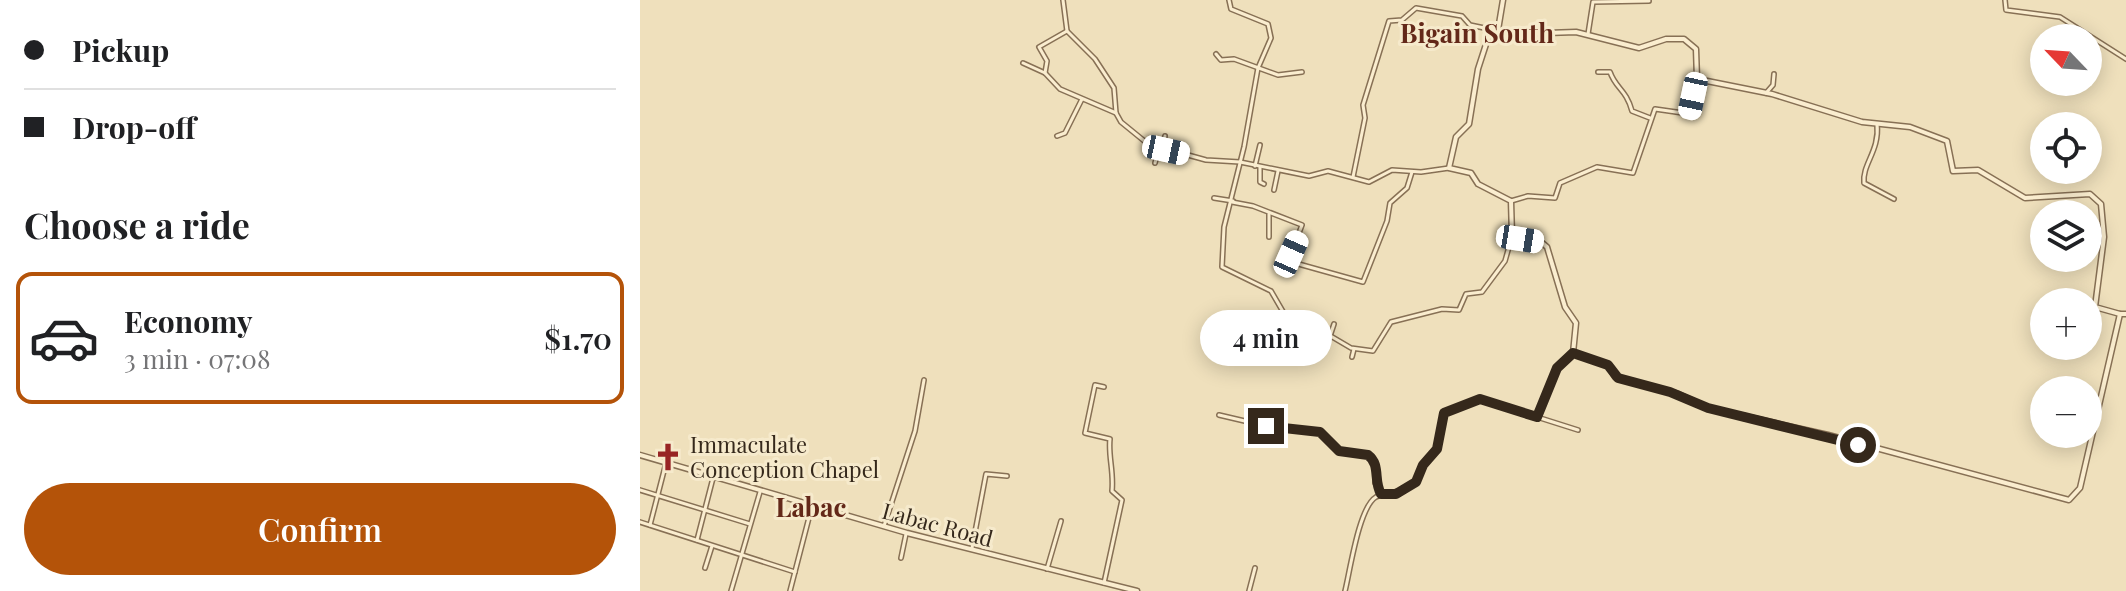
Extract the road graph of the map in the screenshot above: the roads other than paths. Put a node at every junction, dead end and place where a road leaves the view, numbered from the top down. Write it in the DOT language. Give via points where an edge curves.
graph roads {
  1 [pos="1063,0"];
  2 [pos="1229,0"];
  3 [pos="1503,0"];
  4 [pos="2005,0"];
  5 [pos="1649,1"];
  6 [pos="1496,30"];
  7 [pos="1067,31"];
  8 [pos="1588,36"];
  9 [pos="1216,54"];
  10 [pos="2126,59"];
  11 [pos="1023,63"];
  12 [pos="1258,68"];
  13 [pos="1302,72"];
  14 [pos="1598,72"];
  15 [pos="1045,73"];
  16 [pos="1774,74"];
  17 [pos="1697,79"];
  18 [pos="1766,93"];
  19 [pos="1082,99"];
  20 [pos="1116,113"];
  21 [pos="1650,118"];
  22 [pos="1877,124"];
  23 [pos="1057,136"];
  24 [pos="1165,136"];
  25 [pos="1260,145"];
  26 [pos="1161,148"];
  27 [pos="1240,162"];
  28 [pos="1155,163"];
  29 [pos="1255,166"];
  30 [pos="1260,167"];
  31 [pos="1449,168"];
  32 [pos="1278,171"];
  33 [pos="1412,172"];
  34 [pos="1353,177"];
  35 [pos="1264,184"];
  36 [pos="1274,190"];
  37 [pos="1214,198"];
  38 [pos="1894,199"];
  39 [pos="1232,201"];
  40 [pos="1511,201"];
  41 [pos="1269,214"];
  42 [pos="1512,236"];
  43 [pos="1269,237"];
  44 [pos="2123,314"];
  45 [pos="1334,324"];
  46 [pos="1330,336"];
  47 [pos="1354,349"];
  48 [pos="1573,353"];
  49 [pos="1352,357"];
  50 [pos="924,380"];
  51 [pos="1104,387"];
  52 [pos="1219,415"];
  53 [pos="1537,417"];
  54 [pos="1578,430"];
  55 [pos="640,455"];
  56 [pos="666,463"];
  57 [pos="1007,476"];
  58 [pos="713,478"];
  59 [pos="640,490"];
  60 [pos="760,492"];
  61 [pos="1381,494"];
  62 [pos="659,495"];
  63 [pos="812,506"];
  64 [pos="705,509"];
  65 [pos="1061,521"];
  66 [pos="640,522"];
  67 [pos="750,524"];
  68 [pos="650,525"];
  69 [pos="883,527"];
  70 [pos="907,533"];
  71 [pos="696,541"];
  72 [pos="712,546"];
  73 [pos="971,550"];
  74 [pos="741,555"];
  75 [pos="901,558"];
  76 [pos="705,568"];
  77 [pos="1255,568"];
  78 [pos="1047,569"];
  79 [pos="795,572"];
  80 [pos="1104,583"];
  81 [pos="1112,588"];
  82 [pos="731,591"];
  83 [pos="790,591"];
  84 [pos="1137,591"];
  85 [pos="1249,591"];
  86 [pos="1345,591"];
  1 -- 7 [label="street"];
  2 -- 12 [label="street" via="1231,9 1271,28"];
  3 -- 6 [label="street"];
  4 -- 10 [label="street" via="2006,10 2060,17"];
  5 -- 8 [label="street" via="1593,2"];
  6 -- 8 [label="street"];
  6 -- 31 [label="street" via="1482,52 1469,124 1456,137"];
  6 -- 34 [label="street" via="1470,25 1462,16 1416,8 1405,19 1389,21 1363,105"];
  7 -- 15 [label="street" via="1039,47 1047,61"];
  7 -- 20 [label="street" via="1114,88"];
  8 -- 17 [label="street" via="1639,48 1684,39 1696,49"];
  9 -- 12 [label="street" via="1221,60"];
  11 -- 15 [label="street"];
  12 -- 13 [label="street" via="1278,75"];
  12 -- 27 [label="street"];
  14 -- 21 [label="street" via="1610,72 1628,93 1632,111"];
  15 -- 19 [label="street" via="1056,87"];
  16 -- 18 [label="street"];
  17 -- 18 [label="street"];
  17 -- 21 [label="street" via="1690,114 1658,107"];
  18 -- 22 [label="street"];
  19 -- 20 [label="street"];
  19 -- 23 [label="street" via="1065,133"];
  20 -- 26 [label="street" via="1145,142"];
  21 -- 40 [label="street" via="1633,173 1597,167 1560,183 1555,198"];
  22 -- 38 [label="street" via="1877,147 1864,183"];
  22 -- 44 [label="street" via="1905,125 1945,139 1953,171 1978,170 2019,196 2092,195 2101,204 2104,237 2095,307"];
  24 -- 26 [label="street"];
  25 -- 29 [label="street"];
  26 -- 27 [label="street"];
  26 -- 28 [label="street"];
  27 -- 29 [label="street"];
  27 -- 39 [label="street"];
  29 -- 30 [label="street"];
  30 -- 32 [label="street"];
  30 -- 35 [label="street"];
  31 -- 33 [label="street"];
  31 -- 40 [label="street" via="1471,173 1478,184"];
  32 -- 34 [label="street"];
  32 -- 36 [label="street"];
  33 -- 34 [label="street" via="1392,170 1369,182"];
  33 -- 41 [label="street" via="1407,188 1390,203 1363,282 1295,263 1291,254 1302,225"];
  37 -- 39 [label="street"];
  39 -- 41 [label="street"];
  39 -- 46 [label="street" via="1223,231 1222,267 1271,291 1289,322"];
  40 -- 42 [label="street"];
  41 -- 43 [label="street"];
  42 -- 47 [label="street" via="1492,280 1482,292 1464,295 1459,310 1391,322 1374,350"];
  42 -- 48 [label="street" via="1541,242 1552,255 1565,307 1576,323"];
  44 -- 48 [label="street" via="2082,482 2069,500 1708,408 1618,378 1608,365"];
  45 -- 46 [label="street"];
  46 -- 47 [label="street"];
  47 -- 49 [label="street"];
  48 -- 53 [label="street" via="1557,368"];
  50 -- 69 [label="street" via="915,431"];
  51 -- 80 [label="street" via="1095,385 1085,433 1110,439 1112,491 1122,500"];
  52 -- 61 [label="street" via="1320,432 1339,451 1368,455 1376,465 1375,483"];
  53 -- 54 [label="street"];
  53 -- 61 [label="street" via="1488,400 1455,406 1443,415 1437,449 1416,482 1396,494"];
  55 -- 56 [label="street, Labac Road"];
  56 -- 58 [label="street, Labac Road"];
  56 -- 62 [label="street"];
  57 -- 73 [label="street" via="986,474"];
  58 -- 60 [label="street, Labac Road"];
  58 -- 64 [label="street"];
  59 -- 62 [label="street"];
  60 -- 63 [label="street, Labac Road"];
  60 -- 67 [label="street"];
  61 -- 86 [label="street" via="1367,508"];
  62 -- 64 [label="street"];
  62 -- 68 [label="street"];
  63 -- 69 [label="street, Labac Road"];
  63 -- 79 [label="street"];
  64 -- 67 [label="street"];
  64 -- 71 [label="street"];
  65 -- 78 [label="street"];
  66 -- 68 [label="street"];
  67 -- 74 [label="street"];
  68 -- 71 [label="street"];
  69 -- 70 [label="street, Labac Road"];
  70 -- 73 [label="street, Labac Road"];
  70 -- 75 [label="street"];
  71 -- 72 [label="street"];
  72 -- 74 [label="street"];
  72 -- 76 [label="street"];
  73 -- 78 [label="street, Labac Road"];
  74 -- 79 [label="street"];
  74 -- 82 [label="street"];
  77 -- 85 [label="street"];
  78 -- 80 [label="street, Labac Road"];
  79 -- 83 [label="street"];
  80 -- 81 [label="street, Labac Road"];
  81 -- 84 [label="street, Labac Road"];
}
